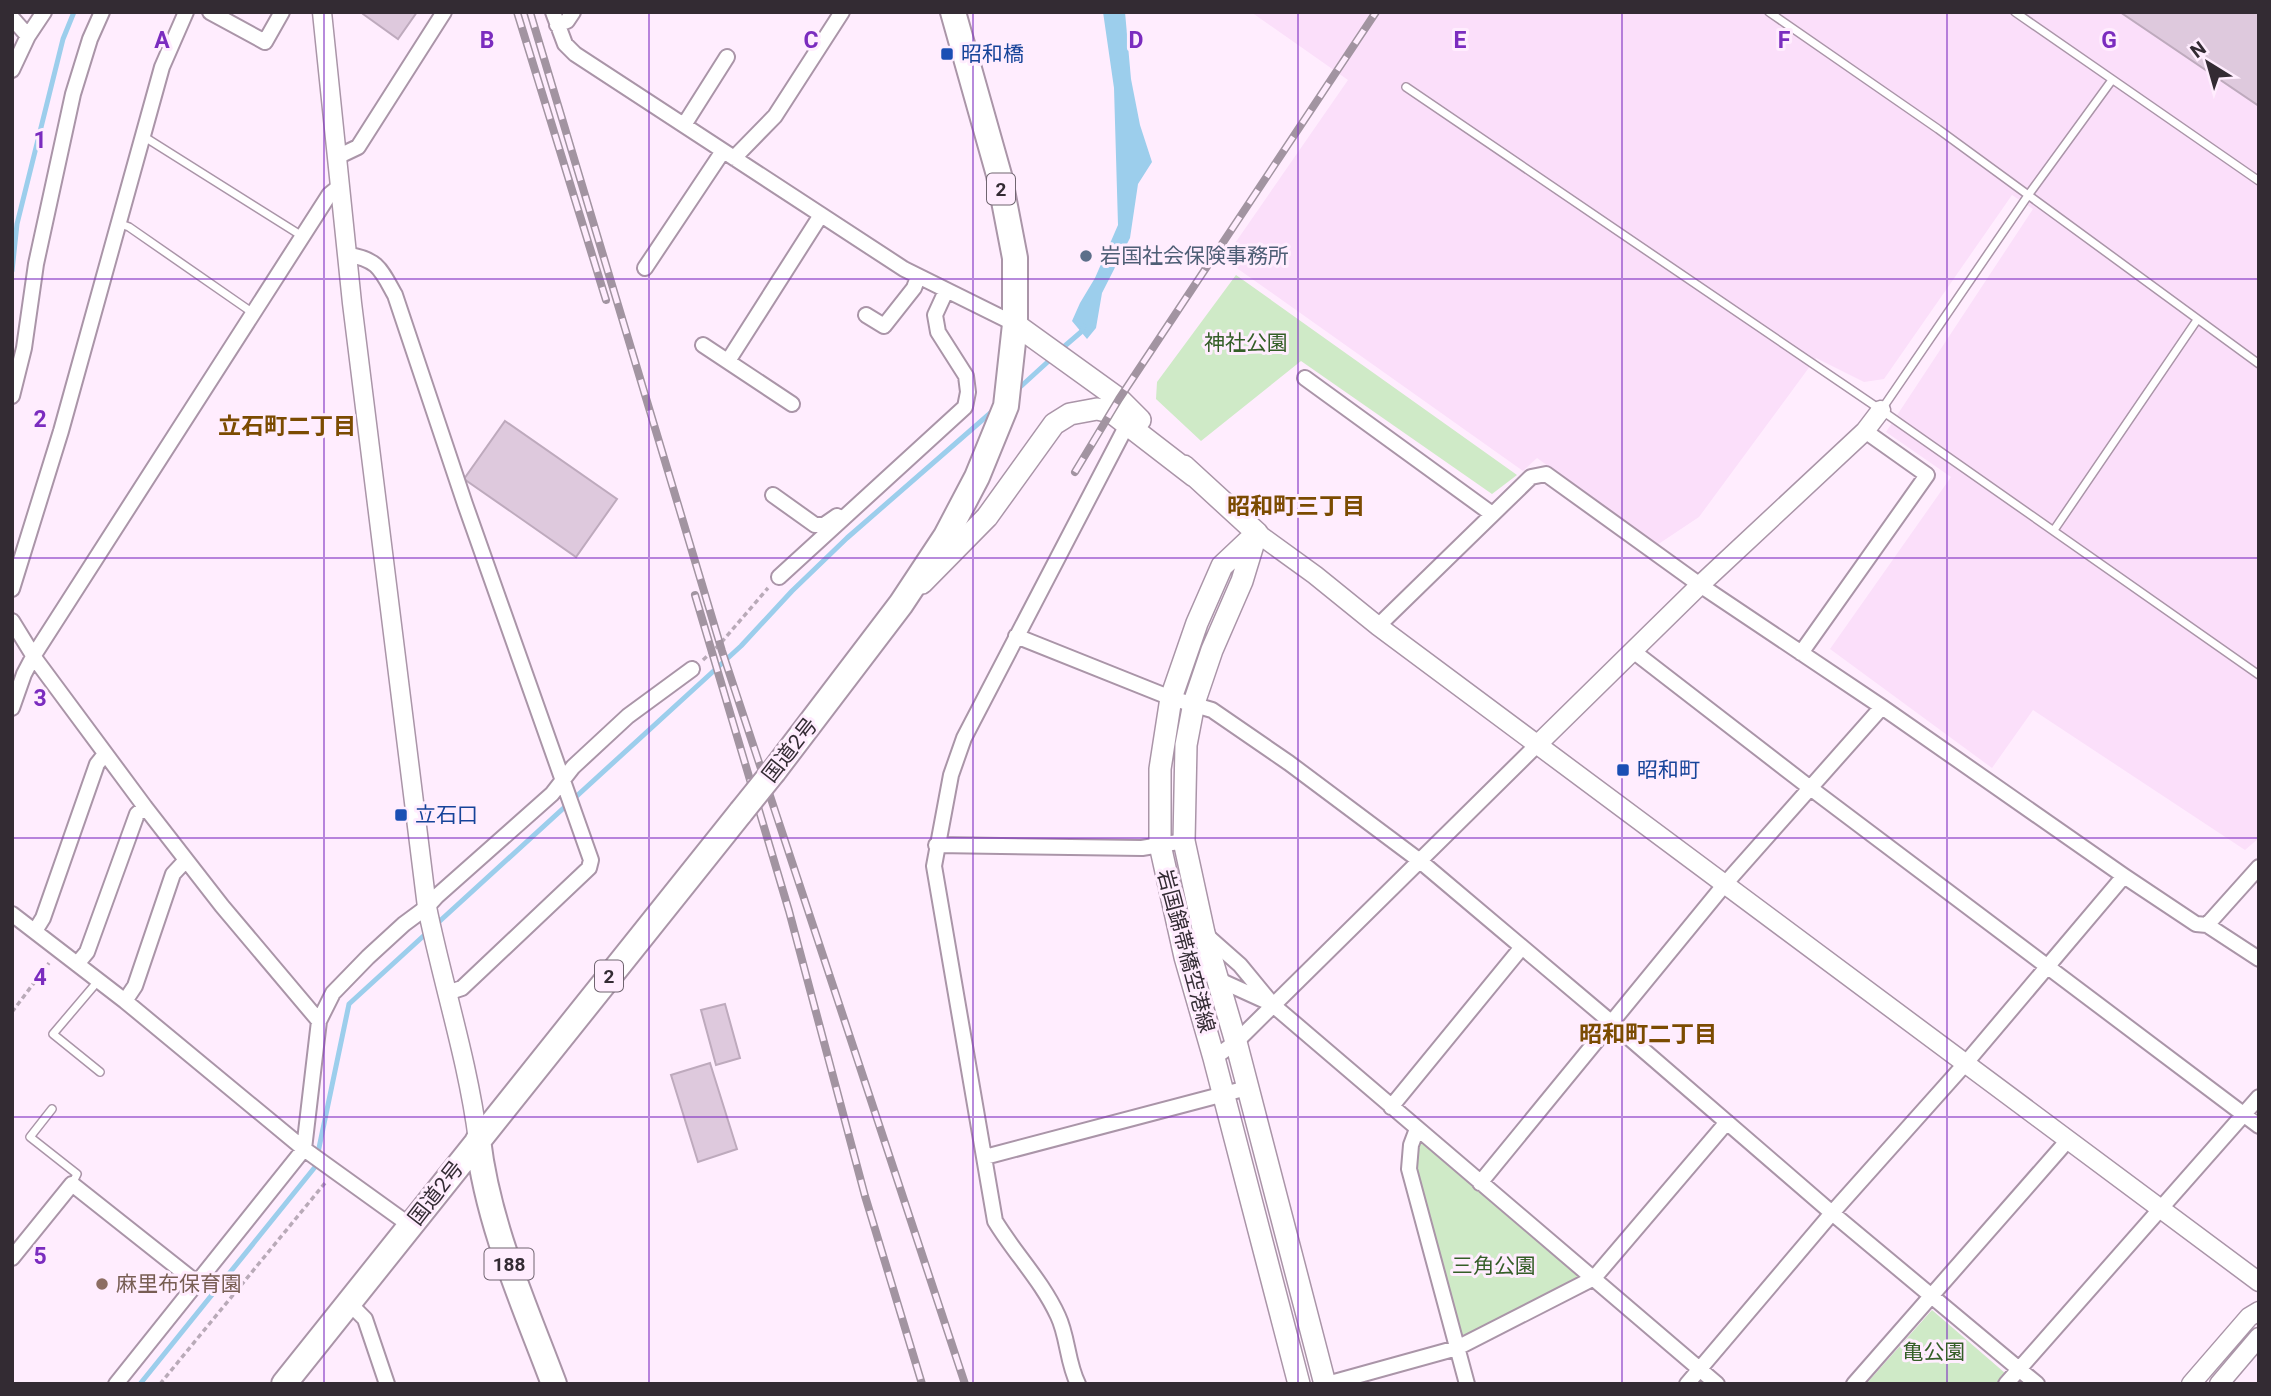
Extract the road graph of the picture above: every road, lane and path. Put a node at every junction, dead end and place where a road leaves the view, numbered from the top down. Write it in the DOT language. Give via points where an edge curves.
graph roads {
  1 [pos="44,12"];
  2 [pos="102,12"];
  3 [pos="186,12"];
  4 [pos="210,12"];
  5 [pos="282,12"];
  6 [pos="322,12"];
  7 [pos="444,12"];
  8 [pos="573,12"];
  9 [pos="842,12"];
  10 [pos="953,12"];
  11 [pos="1769,12"];
  12 [pos="2015,12"];
  13 [pos="12,18"];
  14 [pos="555,19"];
  15 [pos="28,36"];
  16 [pos="727,57"];
  17 [pos="12,70"];
  18 [pos="2112,80"];
  19 [pos="1406,88"];
  20 [pos="684,125"];
  21 [pos="143,136"];
  22 [pos="729,155"];
  23 [pos="337,156"];
  24 [pos="2259,181"];
  25 [pos="340,186"];
  26 [pos="2029,194"];
  27 [pos="821,215"];
  28 [pos="118,223"];
  29 [pos="302,236"];
  30 [pos="348,255"];
  31 [pos="645,268"];
  32 [pos="918,277"];
  33 [pos="946,291"];
  34 [pos="253,313"];
  35 [pos="866,314"];
  36 [pos="2197,320"];
  37 [pos="1015,324"];
  38 [pos="703,345"];
  39 [pos="728,361"];
  40 [pos="2259,364"];
  41 [pos="1305,378"];
  42 [pos="13,393"];
  43 [pos="792,404"];
  44 [pos="1881,410"];
  45 [pos="1130,419"];
  46 [pos="1865,432"];
  47 [pos="773,495"];
  48 [pos="859,504"];
  49 [pos="1492,514"];
  50 [pos="2054,530"];
  51 [pos="1257,533"];
  52 [pos="779,577"];
  53 [pos="1700,585"];
  54 [pos="12,589"];
  55 [pos="901,604"];
  56 [pos="12,621"];
  57 [pos="1378,626"];
  58 [pos="1016,636"];
  59 [pos="1633,651"];
  60 [pos="1801,653"];
  61 [pos="34,656"];
  62 [pos="692,669"];
  63 [pos="2259,676"];
  64 [pos="1171,698"];
  65 [pos="1194,703"];
  66 [pos="1882,707"];
  67 [pos="12,708"];
  68 [pos="1538,744"];
  69 [pos="104,754"];
  70 [pos="1809,788"];
  71 [pos="565,789"];
  72 [pos="145,807"];
  73 [pos="1184,841"];
  74 [pos="936,845"];
  75 [pos="1160,845"];
  76 [pos="186,860"];
  77 [pos="1420,862"];
  78 [pos="2259,867"];
  79 [pos="2124,876"];
  80 [pos="1725,884"];
  81 [pos="428,913"];
  82 [pos="12,914"];
  83 [pos="2207,925"];
  84 [pos="35,931"];
  85 [pos="1204,933"];
  86 [pos="1522,947"];
  87 [pos="59,951"];
  88 [pos="1185,957"];
  89 [pos="2259,959"];
  90 [pos="77,964"];
  91 [pos="2047,967"];
  92 [pos="1217,979"];
  93 [pos="99,981"];
  94 [pos="447,993"];
  95 [pos="125,1001"];
  96 [pos="1273,1005"];
  97 [pos="12,1012"];
  98 [pos="319,1021"];
  99 [pos="1612,1023"];
  100 [pos="1236,1042"];
  101 [pos="1214,1058"];
  102 [pos="1965,1064"];
  103 [pos="100,1072"];
  104 [pos="1247,1088"];
  105 [pos="1224,1095"];
  106 [pos="2259,1097"];
  107 [pos="1391,1107"];
  108 [pos="52,1109"];
  109 [pos="2244,1115"];
  110 [pos="1727,1122"];
  111 [pos="2259,1126"];
  112 [pos="1417,1129"];
  113 [pos="478,1140"];
  114 [pos="2068,1140"];
  115 [pos="307,1152"];
  116 [pos="985,1157"];
  117 [pos="333,1169"];
  118 [pos="1480,1183"];
  119 [pos="72,1184"];
  120 [pos="2160,1209"];
  121 [pos="1832,1213"];
  122 [pos="411,1226"];
  123 [pos="12,1258"];
  124 [pos="1594,1278"];
  125 [pos="2259,1282"];
  126 [pos="197,1283"];
  127 [pos="1931,1296"];
  128 [pos="349,1303"];
  129 [pos="2259,1311"];
  130 [pos="2259,1337"];
  131 [pos="1457,1348"];
  132 [pos="2020,1368"];
  133 [pos="1699,1369"];
  134 [pos="116,1384"];
  135 [pos="160,1384"];
  136 [pos="284,1384"];
  137 [pos="387,1384"];
  138 [pos="554,1384"];
  139 [pos="1078,1384"];
  140 [pos="1299,1384"];
  141 [pos="1326,1384"];
  142 [pos="1467,1384"];
  143 [pos="1687,1384"];
  144 [pos="1717,1384"];
  145 [pos="1854,1384"];
  146 [pos="2006,1384"];
  147 [pos="2037,1384"];
  148 [pos="2191,1384"];
  149 [pos="2219,1384"];
  1 -- 15 [label="street"];
  2 -- 42 [label="street" via="74,94"];
  3 -- 21 [label="street" via="162,67"];
  4 -- 5 [label="street" via="265,42"];
  6 -- 23 [label="street"];
  7 -- 23 [label="street" via="358,147"];
  8 -- 14 [label="street" via="567,21"];
  9 -- 22 [label="street" via="775,116"];
  10 -- 37 [label="highway, 国道2号 / 2" via="1015,258"];
  11 -- 26 [label="lane"];
  12 -- 18 [label="lane"];
  13 -- 15 [label="street"];
  14 -- 20 [label="street" via="565,44 575,54"];
  15 -- 17 [label="street"];
  16 -- 20 [label="street"];
  18 -- 24 [label="lane"];
  18 -- 26 [label="lane"];
  19 -- 44 [label="lane"];
  20 -- 22 [label="street"];
  21 -- 28 [label="street"];
  21 -- 29 [label="lane"];
  22 -- 27 [label="street"];
  22 -- 31 [label="street"];
  23 -- 25 [label="street"];
  25 -- 29 [label="street"];
  25 -- 30 [label="street"];
  26 -- 36 [label="lane"];
  26 -- 44 [label="lane"];
  27 -- 32 [label="street"];
  27 -- 39 [label="street"];
  28 -- 34 [label="lane"];
  28 -- 54 [label="street"];
  29 -- 34 [label="street"];
  30 -- 71 [label="street" via="378,265 395,295"];
  30 -- 81 [label="street"];
  32 -- 33 [label="street"];
  32 -- 35 [label="street" via="884,326"];
  33 -- 37 [label="street"];
  33 -- 48 [label="street" via="935,315 938,332 966,376 965,407"];
  34 -- 61 [label="street"];
  36 -- 40 [label="lane"];
  36 -- 50 [label="lane"];
  37 -- 45 [label="main road" via="1119,399"];
  37 -- 55 [label="highway, 国道2号 / 2" via="1006,405 977,477 946,536"];
  38 -- 39 [label="street"];
  39 -- 43 [label="street"];
  41 -- 49 [label="street"];
  44 -- 46 [label="street"];
  44 -- 50 [label="lane"];
  45 -- 51 [label="main road"];
  45 -- 55 [label="main road" via="1097,409 1070,414 1054,424 987,517"];
  45 -- 58 [label="street"];
  46 -- 53 [label="street"];
  46 -- 60 [label="street" via="1927,475"];
  47 -- 48 [label="street" via="814,525 824,525"];
  48 -- 52 [label="street"];
  49 -- 53 [label="street" via="1531,477 1546,474"];
  49 -- 57 [label="street"];
  50 -- 63 [label="lane"];
  51 -- 57 [label="street"];
  51 -- 64 [label="main road, 岩国錦帯橋空港線" via="1222,566"];
  51 -- 65 [label="main road, 岩国錦帯橋空港線"];
  52 -- 62 [label="path"];
  53 -- 59 [label="street"];
  53 -- 60 [label="street"];
  55 -- 113 [label="highway, 国道2号 / 2, bridge" via="774,771"];
  56 -- 61 [label="street"];
  57 -- 68 [label="street"];
  58 -- 64 [label="street"];
  58 -- 74 [label="street" via="964,738"];
  59 -- 68 [label="street"];
  59 -- 70 [label="street"];
  60 -- 66 [label="street"];
  61 -- 67 [label="street"];
  61 -- 69 [label="street"];
  62 -- 71 [label="street" via="628,716 573,767"];
  64 -- 65 [label="street"];
  64 -- 75 [label="main road, 岩国錦帯橋空港線" via="1160,769"];
  65 -- 73 [label="main road, 岩国錦帯橋空港線" via="1186,745"];
  65 -- 77 [label="street" via="1212,710 1289,763"];
  66 -- 70 [label="street"];
  66 -- 79 [label="street"];
  68 -- 77 [label="street"];
  68 -- 80 [label="street"];
  69 -- 72 [label="street"];
  69 -- 84 [label="street"];
  70 -- 80 [label="street"];
  70 -- 91 [label="street"];
  71 -- 81 [label="street" via="437,896"];
  71 -- 94 [label="street" via="591,860 589,868 462,988"];
  72 -- 76 [label="street"];
  72 -- 90 [label="street" via="137,814 87,952"];
  73 -- 75 [label="street"];
  73 -- 85 [label="main road, 岩国錦帯橋空港線"];
  74 -- 75 [label="street"];
  74 -- 116 [label="street" via="938,902"];
  75 -- 88 [label="main road, 岩国錦帯橋空港線"];
  76 -- 95 [label="street" via="173,874 135,986"];
  76 -- 98 [label="street"];
  77 -- 86 [label="street"];
  77 -- 96 [label="street"];
  78 -- 83 [label="street"];
  79 -- 83 [label="street" via="2196,924"];
  79 -- 91 [label="street"];
  80 -- 99 [label="street"];
  80 -- 102 [label="street"];
  81 -- 94 [label="street"];
  81 -- 98 [label="street" via="404,924 333,993"];
  82 -- 84 [label="street"];
  83 -- 89 [label="street"];
  84 -- 87 [label="street"];
  85 -- 92 [label="main road, 岩国錦帯橋空港線"];
  85 -- 96 [label="street" via="1240,965"];
  86 -- 99 [label="street"];
  86 -- 107 [label="street"];
  87 -- 90 [label="street"];
  87 -- 97 [label="path"];
  88 -- 92 [label="street"];
  88 -- 101 [label="main road, 岩国錦帯橋空港線"];
  90 -- 93 [label="street"];
  91 -- 102 [label="street"];
  91 -- 109 [label="street"];
  92 -- 96 [label="street"];
  92 -- 100 [label="main road, 岩国錦帯橋空港線"];
  93 -- 95 [label="street"];
  93 -- 103 [label="lane" via="53,1034"];
  94 -- 113 [label="street" via="471,1087"];
  95 -- 115 [label="street"];
  96 -- 100 [label="street"];
  96 -- 107 [label="street"];
  98 -- 115 [label="street"];
  99 -- 110 [label="street"];
  99 -- 118 [label="street"];
  100 -- 101 [label="street"];
  100 -- 104 [label="main road, 岩国錦帯橋空港線"];
  101 -- 105 [label="main road, 岩国錦帯橋空港線"];
  102 -- 114 [label="street"];
  102 -- 121 [label="street"];
  104 -- 105 [label="street"];
  104 -- 141 [label="main road, 岩国錦帯橋空港線"];
  105 -- 116 [label="street"];
  105 -- 140 [label="main road, 岩国錦帯橋空港線"];
  106 -- 109 [label="street"];
  107 -- 112 [label="street"];
  108 -- 119 [label="lane" via="30,1137 77,1174"];
  109 -- 111 [label="street"];
  109 -- 120 [label="street"];
  110 -- 121 [label="street"];
  110 -- 124 [label="street"];
  112 -- 118 [label="street"];
  112 -- 131 [label="street" via="1409,1170"];
  113 -- 122 [label="highway, 国道2号 / 2"];
  113 -- 138 [label="highway, 188" via="494,1222"];
  114 -- 120 [label="street"];
  114 -- 127 [label="street"];
  115 -- 117 [label="street"];
  115 -- 126 [label="street"];
  116 -- 139 [label="street" via="995,1221 1046,1290 1060,1320"];
  117 -- 122 [label="street"];
  117 -- 135 [label="path"];
  118 -- 124 [label="street"];
  119 -- 123 [label="street"];
  119 -- 126 [label="street"];
  120 -- 125 [label="street"];
  120 -- 132 [label="street"];
  121 -- 127 [label="street"];
  121 -- 133 [label="street"];
  122 -- 128 [label="highway, 国道2号 / 2"];
  124 -- 131 [label="street"];
  124 -- 133 [label="street"];
  126 -- 134 [label="street"];
  127 -- 132 [label="street"];
  127 -- 145 [label="street"];
  128 -- 136 [label="highway, 国道2号 / 2"];
  128 -- 137 [label="street" via="365,1319"];
  129 -- 148 [label="street"];
  130 -- 149 [label="street"];
  131 -- 141 [label="street"];
  131 -- 142 [label="street"];
  132 -- 146 [label="street"];
  132 -- 147 [label="street"];
  133 -- 143 [label="street"];
  133 -- 144 [label="street"];
}
